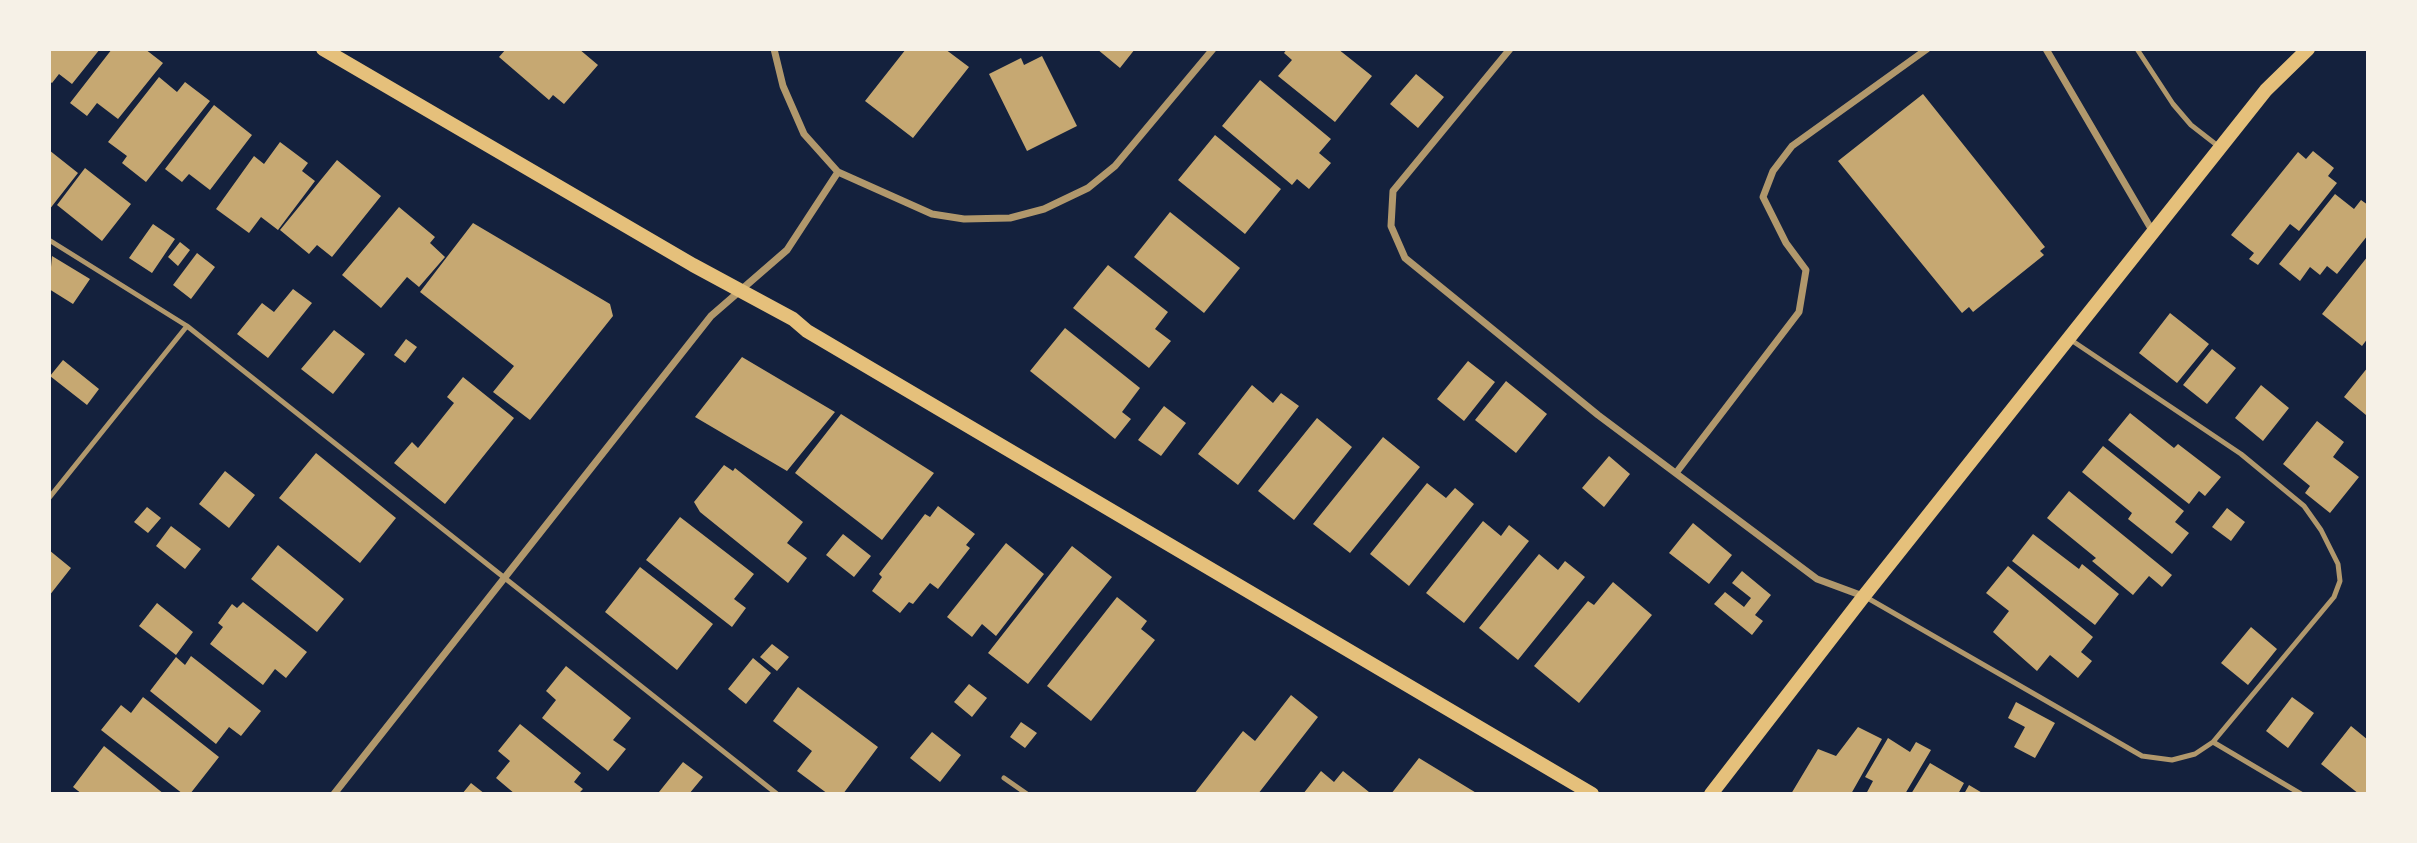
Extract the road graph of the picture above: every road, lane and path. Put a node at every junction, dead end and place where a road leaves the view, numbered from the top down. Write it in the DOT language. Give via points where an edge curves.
graph roads {
  1 [pos="323,49"];
  2 [pos="774,49"];
  3 [pos="1213,49"];
  4 [pos="1510,49"];
  5 [pos="1927,49"];
  6 [pos="2046,49"];
  7 [pos="2137,49"];
  8 [pos="2308,49"];
  9 [pos="2220,148"];
  10 [pos="838,172"];
  11 [pos="2153,232"];
  12 [pos="49,240"];
  13 [pos="741,290"];
  14 [pos="187,326"];
  15 [pos="2068,338"];
  16 [pos="1676,473"];
  17 [pos="49,498"];
  18 [pos="506,576"];
  19 [pos="1864,596"];
  20 [pos="2213,742"];
  21 [pos="1004,778"];
  22 [pos="1572,788"];
  23 [pos="334,794"];
  24 [pos="777,794"];
  25 [pos="1027,794"];
  26 [pos="1592,794"];
  27 [pos="1711,794"];
  28 [pos="2301,794"];
  1 -- 13 [label="main road"];
  2 -- 10 [label="street" via="783,86 804,134"];
  3 -- 10 [label="street" via="1115,166 1088,188 1044,209 999,218 932,214"];
  4 -- 16 [label="street" via="1393,191 1391,226 1405,258"];
  5 -- 16 [label="street" via="1792,146 1773,171 1763,198 1806,270 1799,312"];
  6 -- 11 [label="street"];
  7 -- 9 [label="lane" via="2173,104"];
  8 -- 9 [label="main road" via="2266,90"];
  9 -- 11 [label="main road"];
  10 -- 13 [label="street" via="787,250"];
  11 -- 15 [label="main road"];
  12 -- 14 [label="lane"];
  13 -- 18 [label="street" via="711,317"];
  13 -- 22 [label="main road"];
  14 -- 17 [label="lane"];
  14 -- 18 [label="lane"];
  15 -- 19 [label="main road"];
  15 -- 20 [label="lane" via="2241,454 2304,506 2338,564 2340,581 2334,597"];
  16 -- 19 [label="street" via="1817,579"];
  18 -- 23 [label="street"];
  18 -- 24 [label="lane"];
  19 -- 20 [label="lane" via="2143,756 2172,760 2195,754"];
  19 -- 27 [label="main road"];
  20 -- 28 [label="lane"];
  21 -- 25 [label="lane"];
  22 -- 26 [label="main road"];
}
